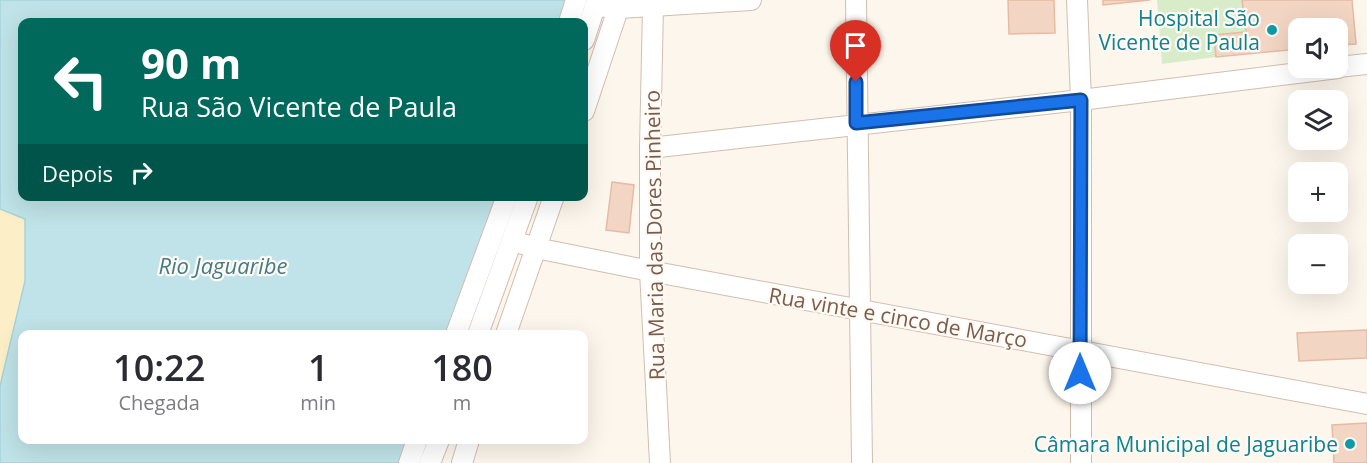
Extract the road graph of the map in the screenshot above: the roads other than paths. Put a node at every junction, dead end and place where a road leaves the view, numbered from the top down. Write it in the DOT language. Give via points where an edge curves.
graph roads {
  1 [pos="576,0"];
  2 [pos="751,0"];
  3 [pos="856,0"];
  4 [pos="1077,0"];
  5 [pos="596,3"];
  6 [pos="620,4"];
  7 [pos="653,7"];
  8 [pos="570,18"];
  9 [pos="588,28"];
  10 [pos="1367,64"];
  11 [pos="1348,67"];
  12 [pos="1288,74"];
  13 [pos="588,99"];
  14 [pos="1081,100"];
  15 [pos="856,123"];
  16 [pos="650,148"];
  17 [pos="505,201"];
  18 [pos="526,201"];
  19 [pos="552,201"];
  20 [pos="513,241"];
  21 [pos="536,248"];
  22 [pos="651,271"];
  23 [pos="860,310"];
  24 [pos="457,330"];
  25 [pos="480,330"];
  26 [pos="507,330"];
  27 [pos="1079,350"];
  28 [pos="1367,404"];
  29 [pos="416,444"];
  30 [pos="437,444"];
  31 [pos="468,444"];
  32 [pos="409,463"];
  33 [pos="430,463"];
  34 [pos="462,463"];
  35 [pos="660,463"];
  36 [pos="862,463"];
  37 [pos="1081,463"];
  1 -- 8 [label="street"];
  2 -- 7 [label="street"];
  3 -- 15 [label="street"];
  4 -- 14 [label="street"];
  5 -- 6 [label="street"];
  5 -- 9 [label="street"];
  6 -- 7 [label="street"];
  6 -- 13 [label="street"];
  7 -- 16 [label="street, Rua Maria das Dores Pinheiro"];
  10 -- 11 [label="street"];
  12 -- 14 [label="street"];
  14 -- 15 [label="street"];
  14 -- 27 [label="street"];
  15 -- 16 [label="street"];
  15 -- 23 [label="street"];
  16 -- 22 [label="street, Rua Maria das Dores Pinheiro"];
  17 -- 24 [label="street"];
  18 -- 20 [label="street"];
  19 -- 21 [label="street"];
  20 -- 21 [label="street, Rua vinte e cinco de Março"];
  20 -- 25 [label="street"];
  21 -- 22 [label="street, Rua vinte e cinco de Março"];
  21 -- 26 [label="street"];
  22 -- 23 [label="street, Rua vinte e cinco de Março"];
  22 -- 35 [label="street, Rua Maria das Dores Pinheiro"];
  23 -- 27 [label="street, Rua vinte e cinco de Março"];
  23 -- 36 [label="street"];
  27 -- 28 [label="street, Rua vinte e cinco de Março"];
  27 -- 37 [label="street"];
  29 -- 32 [label="street"];
  30 -- 33 [label="street"];
  31 -- 34 [label="street"];
}
